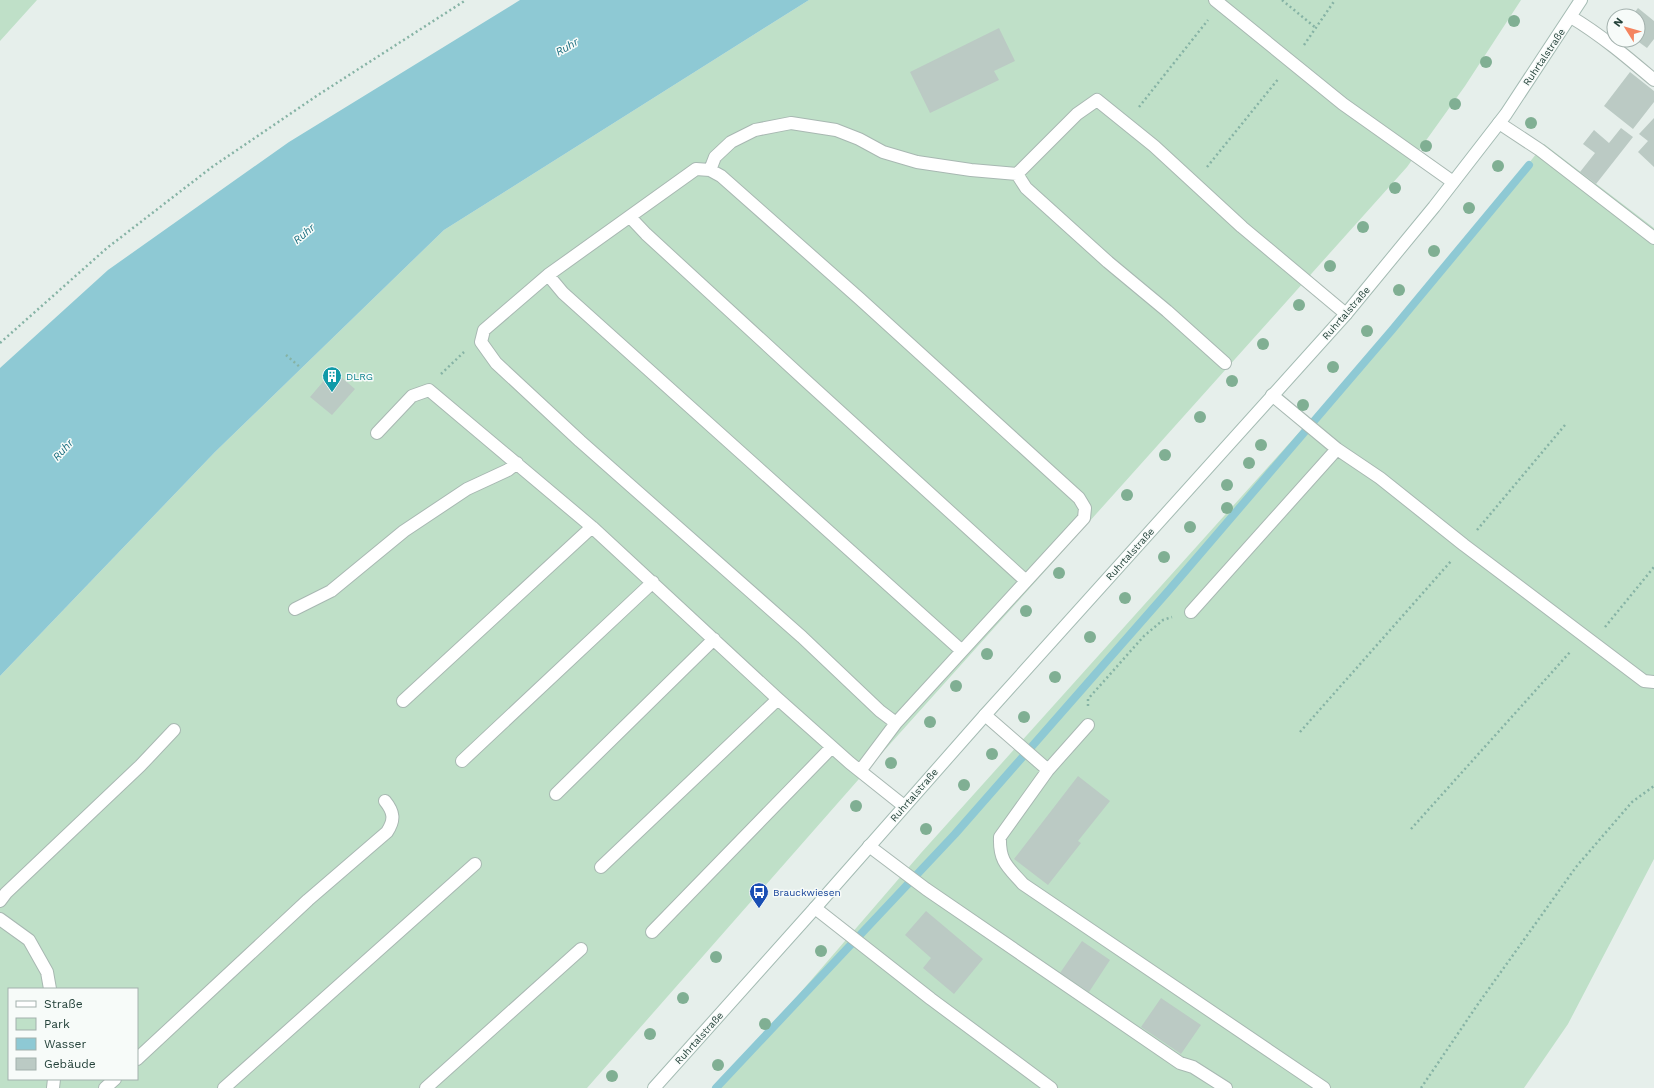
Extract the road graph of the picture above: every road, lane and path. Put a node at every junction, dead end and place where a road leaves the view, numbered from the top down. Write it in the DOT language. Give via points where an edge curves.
graph roads {
  1 [pos="466,0"];
  2 [pos="1282,0"];
  3 [pos="1335,0"];
  4 [pos="1581,0"];
  5 [pos="1218,2"];
  6 [pos="1571,17"];
  7 [pos="1316,28"];
  8 [pos="1292,63"];
  9 [pos="1654,80"];
  10 [pos="1499,123"];
  11 [pos="1126,124"];
  12 [pos="710,170"];
  13 [pos="1017,174"];
  14 [pos="1453,182"];
  15 [pos="1194,183"];
  16 [pos="630,217"];
  17 [pos="1654,238"];
  18 [pos="548,275"];
  19 [pos="1346,314"];
  20 [pos="481,342"];
  21 [pos="0,343"];
  22 [pos="286,355"];
  23 [pos="1225,363"];
  24 [pos="301,368"];
  25 [pos="429,390"];
  26 [pos="1272,395"];
  27 [pos="1565,425"];
  28 [pos="377,433"];
  29 [pos="1337,450"];
  30 [pos="517,463"];
  31 [pos="592,526"];
  32 [pos="1464,545"];
  33 [pos="1654,567"];
  34 [pos="1026,581"];
  35 [pos="653,582"];
  36 [pos="295,609"];
  37 [pos="1191,612"];
  38 [pos="714,639"];
  39 [pos="1590,639"];
  40 [pos="962,651"];
  41 [pos="1654,682"];
  42 [pos="778,699"];
  43 [pos="403,701"];
  44 [pos="985,714"];
  45 [pos="896,723"];
  46 [pos="1088,725"];
  47 [pos="174,730"];
  48 [pos="1300,732"];
  49 [pos="832,747"];
  50 [pos="462,761"];
  51 [pos="1048,770"];
  52 [pos="860,771"];
  53 [pos="1654,786"];
  54 [pos="556,794"];
  55 [pos="385,801"];
  56 [pos="904,806"];
  57 [pos="1411,829"];
  58 [pos="869,846"];
  59 [pos="475,864"];
  60 [pos="601,867"];
  61 [pos="0,901"];
  62 [pos="815,908"];
  63 [pos="0,919"];
  64 [pos="652,932"];
  65 [pos="581,949"];
  66 [pos="50,988"];
  67 [pos="138,1058"];
  68 [pos="114,1080"];
  69 [pos="659,1086"];
  70 [pos="105,1088"];
  71 [pos="224,1088"];
  72 [pos="426,1088"];
  73 [pos="1051,1088"];
  74 [pos="1226,1088"];
  75 [pos="1324,1088"];
  76 [pos="1421,1088"];
  1 -- 21 [label="path" via="212,167 107,248"];
  2 -- 7 [label="path"];
  3 -- 7 [label="path"];
  4 -- 6 [label="main road, Ruhrtalstraße"];
  5 -- 8 [label="main road"];
  5 -- 11 [label="path"];
  6 -- 9 [label="main road" via="1619,50"];
  6 -- 10 [label="main road, Ruhrtalstraße"];
  7 -- 8 [label="path"];
  8 -- 14 [label="main road" via="1343,104"];
  8 -- 15 [label="path"];
  10 -- 14 [label="main road, Ruhrtalstraße"];
  10 -- 17 [label="main road" via="1540,150"];
  11 -- 13 [label="main road" via="1097,100 1077,114"];
  11 -- 15 [label="main road"];
  12 -- 13 [label="main road" via="715,157 731,142 755,130 791,123 836,130 883,152 917,162"];
  12 -- 16 [label="main road" via="696,169"];
  12 -- 34 [label="main road" via="721,176 860,299 1079,498 1085,508 1084,518"];
  13 -- 23 [label="main road" via="1026,188"];
  14 -- 19 [label="main road, Ruhrtalstraße"];
  15 -- 19 [label="main road"];
  16 -- 18 [label="main road"];
  16 -- 34 [label="main road"];
  18 -- 20 [label="main road" via="484,330"];
  18 -- 40 [label="main road" via="563,293"];
  19 -- 26 [label="main road, Ruhrtalstraße"];
  20 -- 25 [label="path" via="470,346"];
  20 -- 45 [label="main road" via="496,363"];
  22 -- 24 [label="path"];
  25 -- 28 [label="main road" via="412,396"];
  25 -- 30 [label="main road"];
  26 -- 29 [label="main road"];
  26 -- 44 [label="main road, Ruhrtalstraße"];
  27 -- 32 [label="path"];
  29 -- 32 [label="main road" via="1380,478"];
  29 -- 37 [label="main road"];
  30 -- 31 [label="main road"];
  30 -- 36 [label="main road" via="508,470 467,489 404,531 331,592"];
  31 -- 35 [label="main road"];
  31 -- 43 [label="main road"];
  32 -- 39 [label="main road"];
  32 -- 48 [label="path"];
  33 -- 39 [label="path"];
  34 -- 40 [label="main road"];
  35 -- 38 [label="main road"];
  35 -- 50 [label="main road"];
  37 -- 46 [label="path" via="1163,620 1144,636 1088,699"];
  38 -- 42 [label="main road"];
  38 -- 54 [label="main road"];
  39 -- 41 [label="main road" via="1644,681"];
  39 -- 57 [label="path" via="1575,646"];
  40 -- 45 [label="main road"];
  42 -- 49 [label="main road"];
  42 -- 60 [label="main road"];
  44 -- 51 [label="main road"];
  44 -- 56 [label="main road, Ruhrtalstraße"];
  45 -- 52 [label="main road"];
  46 -- 51 [label="main road"];
  47 -- 61 [label="main road"];
  49 -- 52 [label="main road"];
  49 -- 64 [label="main road"];
  51 -- 75 [label="main road" via="1000,837 1003,862 1024,884"];
  52 -- 56 [label="main road"];
  53 -- 76 [label="path" via="1632,802 1576,867"];
  55 -- 67 [label="main road" via="393,815 392,825 387,832 308,900"];
  56 -- 58 [label="main road, Ruhrtalstraße"];
  58 -- 62 [label="main road, Ruhrtalstraße"];
  58 -- 74 [label="main road" via="926,889 1173,1058 1193,1067"];
  59 -- 71 [label="main road"];
  62 -- 69 [label="main road, Ruhrtalstraße"];
  62 -- 73 [label="main road" via="931,999"];
  63 -- 66 [label="main road" via="29,940 46,972"];
  65 -- 72 [label="main road"];
  68 -- 70 [label="main road"];
}
